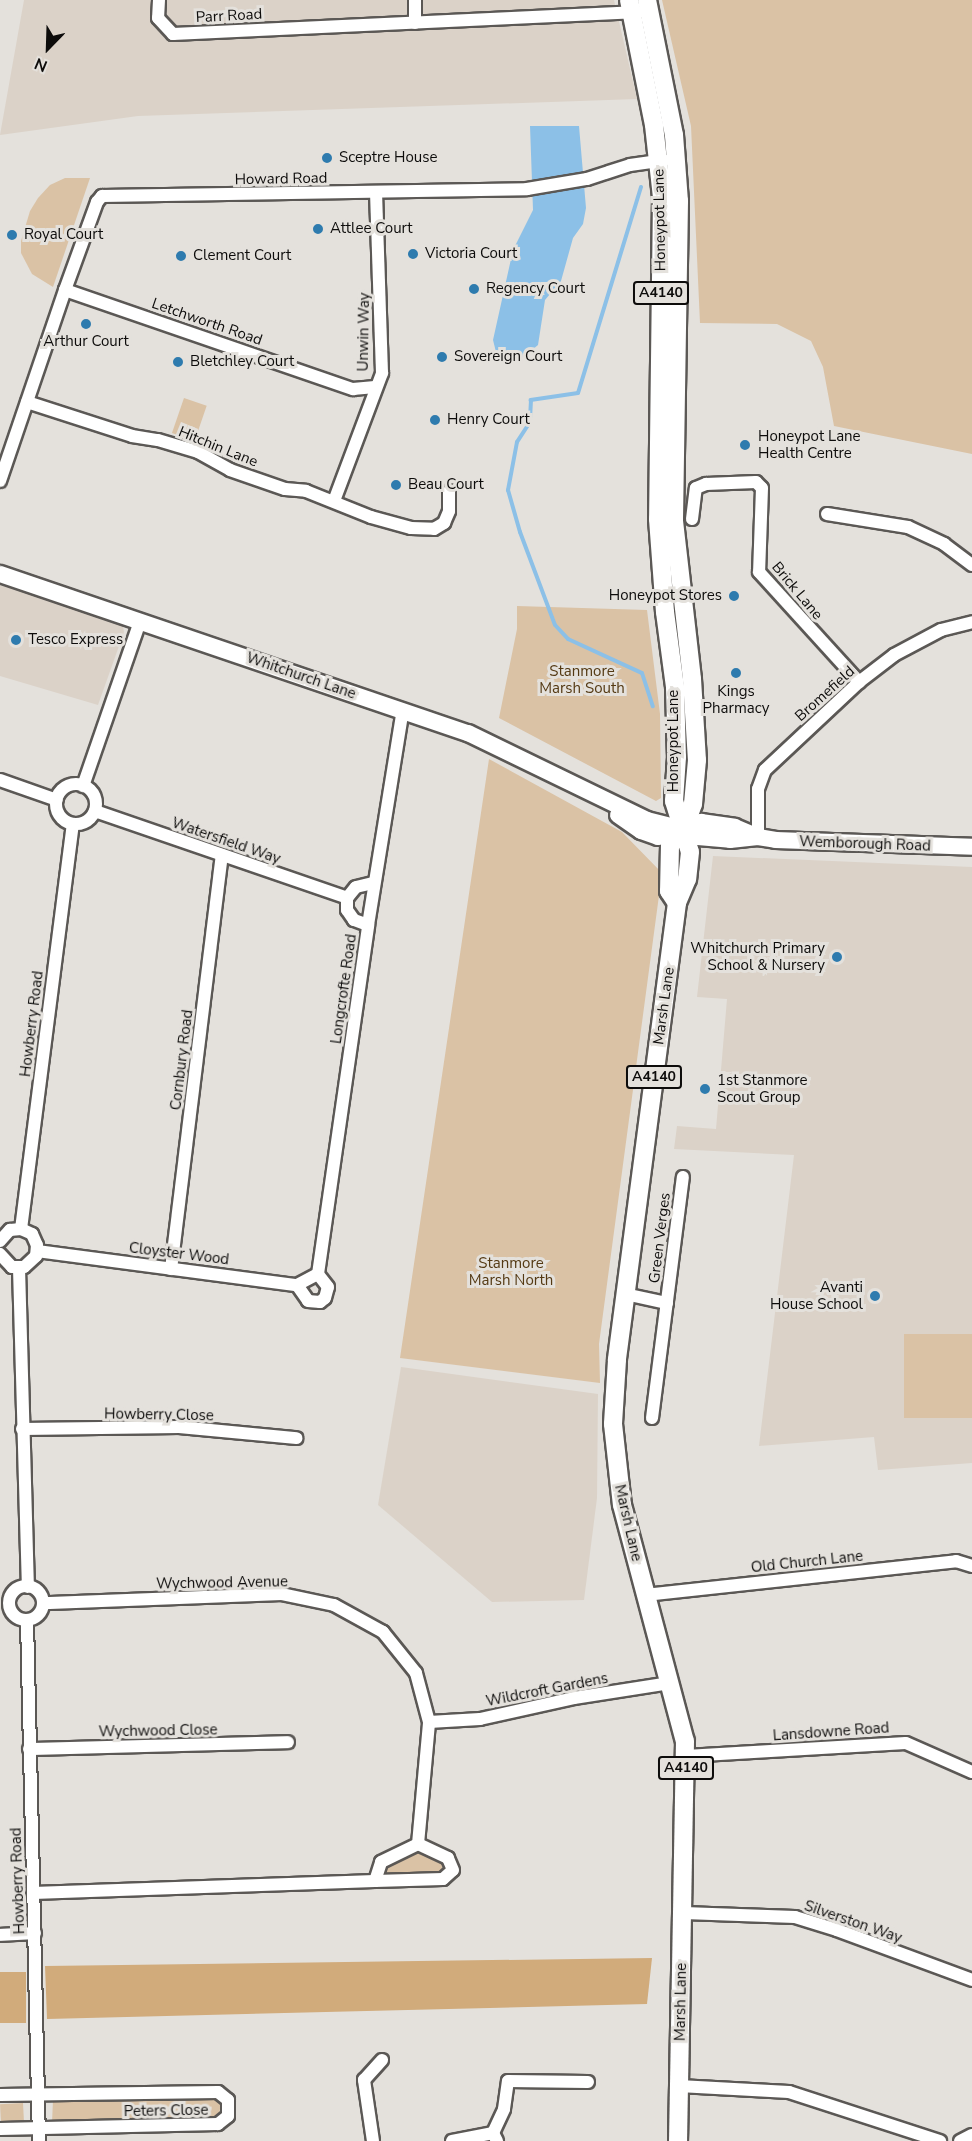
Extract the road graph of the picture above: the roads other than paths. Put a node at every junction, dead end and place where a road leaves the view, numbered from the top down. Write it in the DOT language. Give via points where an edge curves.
graph roads {
  1 [pos="159,0"];
  2 [pos="416,0"];
  3 [pos="639,6"];
  4 [pos="415,23"];
  5 [pos="677,158"];
  6 [pos="659,160"];
  7 [pos="376,192"];
  8 [pos="65,290"];
  9 [pos="375,387"];
  10 [pos="27,402"];
  11 [pos="0,481"];
  12 [pos="449,491"];
  13 [pos="334,501"];
  14 [pos="827,514"];
  15 [pos="692,519"];
  16 [pos="972,565"];
  17 [pos="0,574"];
  18 [pos="140,621"];
  19 [pos="972,622"];
  20 [pos="859,682"];
  21 [pos="403,710"];
  22 [pos="0,780"];
  23 [pos="83,786"];
  24 [pos="57,800"];
  25 [pos="95,811"];
  26 [pos="73,824"];
  27 [pos="684,829"];
  28 [pos="758,837"];
  29 [pos="972,847"];
  30 [pos="222,855"];
  31 [pos="374,883"];
  32 [pos="347,898"];
  33 [pos="368,925"];
  34 [pos="683,1177"];
  35 [pos="21,1229"];
  36 [pos="0,1241"];
  37 [pos="37,1251"];
  38 [pos="0,1254"];
  39 [pos="19,1268"];
  40 [pos="171,1269"];
  41 [pos="318,1274"];
  42 [pos="297,1285"];
  43 [pos="625,1294"];
  44 [pos="667,1303"];
  45 [pos="652,1418"];
  46 [pos="22,1429"];
  47 [pos="296,1438"];
  48 [pos="972,1566"];
  49 [pos="28,1587"];
  50 [pos="645,1595"];
  51 [pos="43,1603"];
  52 [pos="27,1620"];
  53 [pos="670,1683"];
  54 [pos="429,1722"];
  55 [pos="288,1742"];
  56 [pos="29,1749"];
  57 [pos="686,1756"];
  58 [pos="972,1772"];
  59 [pos="418,1844"];
  60 [pos="375,1881"];
  61 [pos="33,1893"];
  62 [pos="684,1913"];
  63 [pos="35,1933"];
  64 [pos="0,1935"];
  65 [pos="972,1980"];
  66 [pos="382,2060"];
  67 [pos="588,2082"];
  68 [pos="679,2086"];
  69 [pos="38,2093"];
  70 [pos="0,2095"];
  71 [pos="0,2129"];
  72 [pos="39,2135"];
  73 [pos="972,2135"];
  74 [pos="495,2137"];
  75 [pos="373,2141"];
  76 [pos="452,2141"];
  77 [pos="678,2141"];
  78 [pos="940,2141"];
  79 [pos="960,2141"];
  1 -- 4 [label="street, Parr Road" via="158,18 173,34"];
  2 -- 4 [label="street"];
  3 -- 4 [label="street, Parr Road"];
  3 -- 5 [label="main road, Honeypot Lane / A4140"];
  3 -- 6 [label="main road, Honeypot Lane / A4140"];
  5 -- 6 [label="street, Howard Road"];
  5 -- 27 [label="main road, Honeypot Lane / A4140" via="680,234 674,520 697,760 693,804"];
  6 -- 7 [label="street, Howard Road" via="527,189"];
  6 -- 27 [label="main road, Honeypot Lane / A4140" via="662,209 658,519 675,687 674,801"];
  7 -- 8 [label="street, Howard Road" via="102,196"];
  7 -- 9 [label="street, Unwin Way" via="382,374"];
  8 -- 9 [label="street, Letchworth Road" via="353,389"];
  8 -- 10 [label="street, Howard Road"];
  9 -- 13 [label="street, Unwin Way"];
  10 -- 11 [label="street"];
  10 -- 13 [label="street, Hitchin Lane" via="203,454 230,470"];
  12 -- 13 [label="street, Hitchin Lane" via="449,511 444,523 434,529 371,517"];
  14 -- 16 [label="street" via="909,528 944,544"];
  15 -- 20 [label="street, Brick Lane" via="696,488 756,482 762,488 759,572"];
  17 -- 18 [label="main road, Whitchurch Lane"];
  18 -- 21 [label="main road, Whitchurch Lane"];
  18 -- 23 [label="street"];
  19 -- 20 [label="street, Bromefield" via="922,640"];
  20 -- 28 [label="street, Bromefield" via="765,770 758,789"];
  21 -- 27 [label="main road, Whitchurch Lane" via="468,733 647,820"];
  21 -- 31 [label="street, Longcrofte Road"];
  22 -- 24 [label="street"];
  23 -- 24 [label="street" via="70,786"];
  23 -- 25 [label="street" via="95,798"];
  24 -- 26 [label="street" via="58,813"];
  25 -- 26 [label="street" via="85,822"];
  25 -- 30 [label="street, Watersfield Way"];
  26 -- 35 [label="street, Howberry Road"];
  27 -- 28 [label="main road, Wemborough Road" via="712,839"];
  27 -- 43 [label="main road, Marsh Lane / A4140" via="690,852 687,879 677,903"];
  28 -- 29 [label="main road, Wemborough Road"];
  30 -- 32 [label="street, Watersfield Way"];
  30 -- 40 [label="street, Cornbury Road"];
  31 -- 32 [label="street" via="356,887"];
  31 -- 33 [label="street, Longcrofte Road"];
  32 -- 33 [label="street" via="347,910 354,920"];
  33 -- 41 [label="street, Longcrofte Road"];
  34 -- 44 [label="street, Green Verges"];
  35 -- 36 [label="street" via="10,1230"];
  35 -- 37 [label="street" via="32,1234"];
  37 -- 39 [label="street" via="29,1264"];
  37 -- 40 [label="street, Cloyster Wood"];
  38 -- 39 [label="street" via="7,1264"];
  39 -- 46 [label="street"];
  40 -- 42 [label="street, Cloyster Wood"];
  41 -- 42 [label="street"];
  41 -- 42 [label="street, Longcrofte Road" via="328,1287 320,1302 308,1301"];
  43 -- 44 [label="street, Green Verges"];
  43 -- 50 [label="main road, Marsh Lane / A4140" via="615,1393 615,1456 622,1505"];
  44 -- 45 [label="street, Green Verges"];
  46 -- 47 [label="street, Howberry Close" via="179,1427"];
  46 -- 49 [label="street"];
  48 -- 50 [label="street, Old Church Lane" via="956,1561"];
  49 -- 51 [label="street" via="40,1594"];
  49 -- 52 [label="street" via="17,1589 9,1603 12,1614"];
  50 -- 53 [label="main road, Marsh Lane / A4140"];
  51 -- 52 [label="street" via="40,1613"];
  51 -- 54 [label="street, Wychwood Avenue" via="282,1594 334,1605 383,1632 416,1673"];
  52 -- 56 [label="street, Howberry Road"];
  53 -- 54 [label="street, Wildcroft Gardens" via="574,1698 480,1719"];
  53 -- 57 [label="main road, Marsh Lane / A4140"];
  54 -- 59 [label="street, Wychwood Avenue"];
  55 -- 56 [label="street, Wychwood Close"];
  56 -- 61 [label="street, Howberry Road"];
  57 -- 58 [label="street, Lansdowne Road" via="906,1743"];
  57 -- 62 [label="main road, Marsh Lane / A4140"];
  59 -- 60 [label="street" via="381,1862"];
  59 -- 60 [label="street" via="448,1858 453,1870 443,1879"];
  60 -- 61 [label="street"];
  61 -- 63 [label="street, Howberry Road"];
  62 -- 65 [label="street, Silverston Way" via="795,1917"];
  62 -- 68 [label="main road, Marsh Lane / A4140"];
  63 -- 64 [label="street"];
  63 -- 69 [label="street, Howberry Road"];
  66 -- 75 [label="street" via="364,2080"];
  67 -- 74 [label="street" via="508,2081"];
  68 -- 77 [label="main road, Marsh Lane / A4140"];
  68 -- 78 [label="street" via="789,2092"];
  69 -- 70 [label="street, Peters Close"];
  69 -- 72 [label="street, Howberry Road"];
  69 -- 72 [label="street, Peters Close" via="218,2092 228,2100 228,2116 218,2124"];
  71 -- 72 [label="street, Peters Close"];
  73 -- 79 [label="street"];
  74 -- 76 [label="street"];
}
